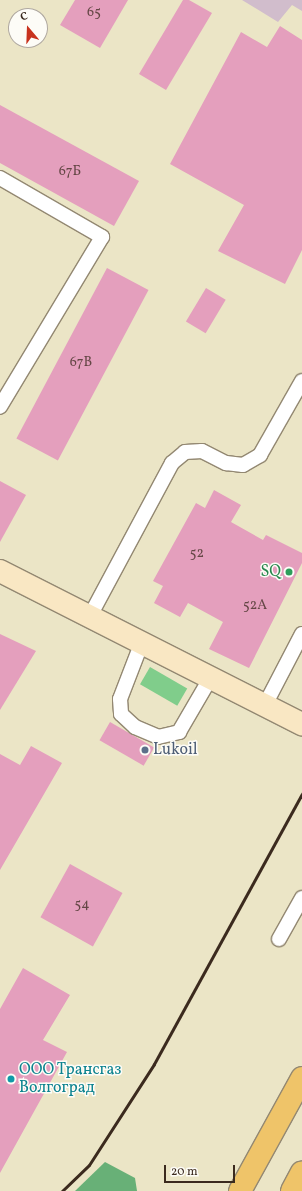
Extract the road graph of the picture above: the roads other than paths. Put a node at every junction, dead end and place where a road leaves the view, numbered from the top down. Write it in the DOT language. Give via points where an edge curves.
graph roads {
  1 [pos="0,178"];
  2 [pos="302,381"];
  3 [pos="0,407"];
  4 [pos="0,571"];
  5 [pos="90,616"];
  6 [pos="302,634"];
  7 [pos="142,642"];
  8 [pos="211,677"];
  9 [pos="265,705"];
  10 [pos="302,724"];
  11 [pos="302,898"];
  12 [pos="280,939"];
  13 [pos="299,1083"];
  14 [pos="302,1172"];
  15 [pos="240,1191"];
  16 [pos="292,1191"];
  1 -- 3 [label="lane" via="102,237"];
  2 -- 5 [label="lane" via="260,455 243,464 226,463 202,451 185,452 172,463"];
  4 -- 5 [label="street"];
  5 -- 7 [label="street"];
  6 -- 9 [label="lane"];
  7 -- 8 [label="street"];
  7 -- 8 [label="lane" via="120,699 121,714 135,727 158,737 179,732"];
  8 -- 9 [label="street"];
  9 -- 10 [label="street"];
  11 -- 12 [label="lane"];
  13 -- 15 [label="main road"];
  14 -- 16 [label="main road"];
}
